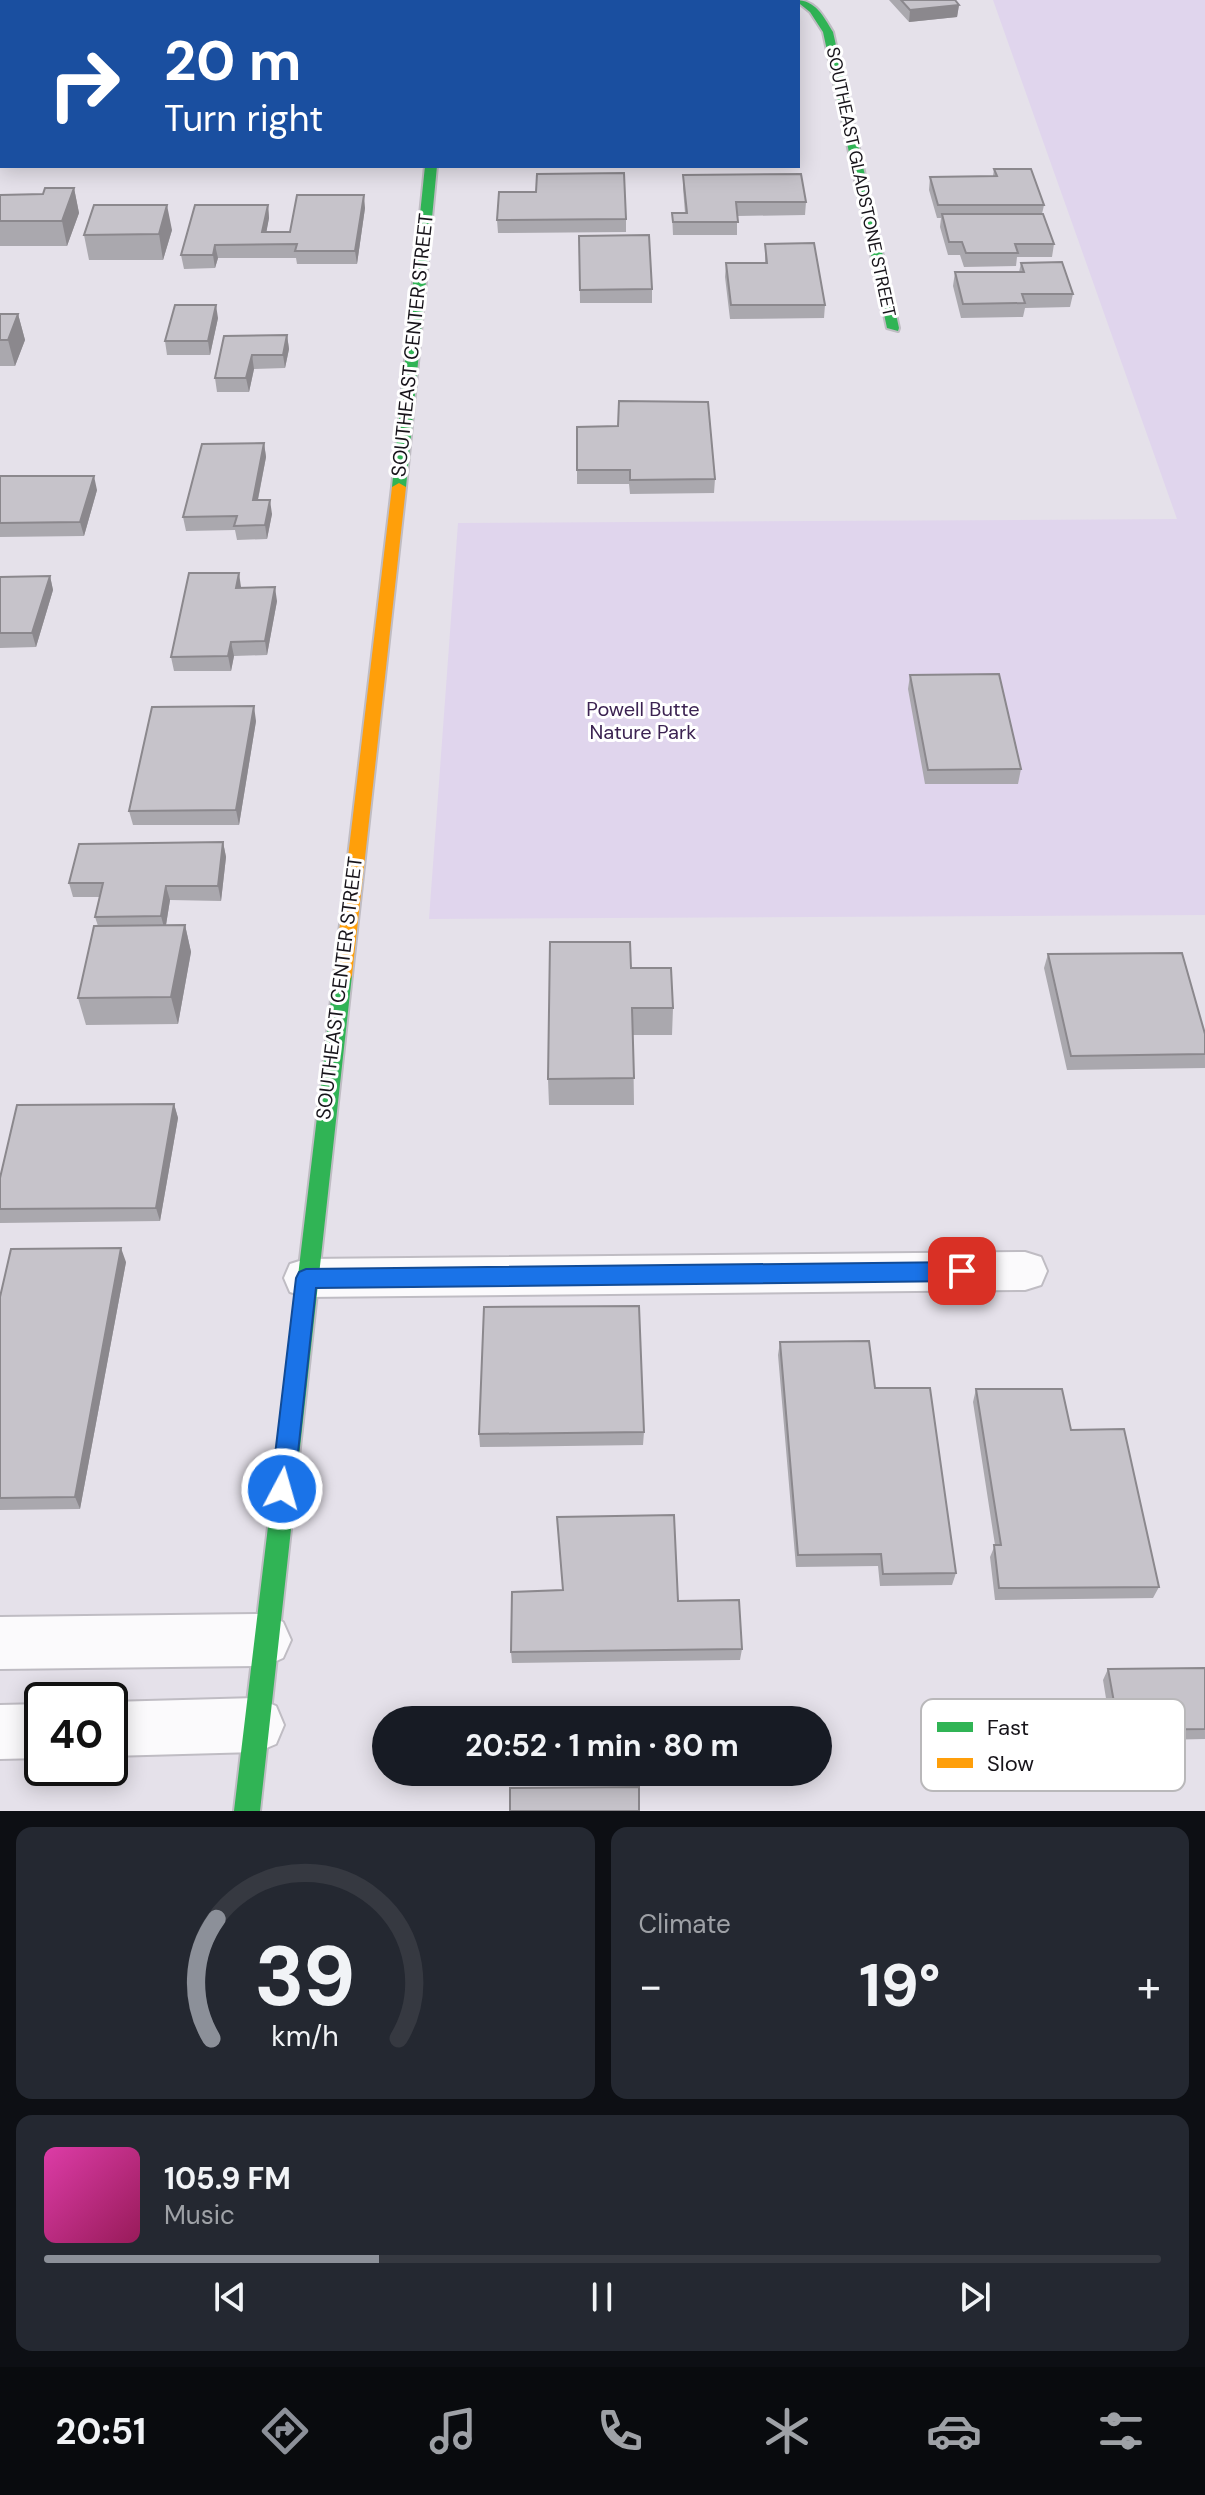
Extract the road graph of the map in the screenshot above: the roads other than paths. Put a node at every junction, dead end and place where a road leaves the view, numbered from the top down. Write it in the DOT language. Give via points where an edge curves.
graph roads {
  1 [pos="800,0"];
  2 [pos="431,168"];
  3 [pos="893,328"];
  4 [pos="1025,1271"];
  5 [pos="306,1278"];
  6 [pos="265,1640"];
  7 [pos="0,1643"];
  8 [pos="257,1725"];
  9 [pos="128,1729"];
  10 [pos="24,1731"];
  11 [pos="0,1732"];
  12 [pos="247,1811"];
  1 -- 3 [label="street, SOUTHEAST GLADSTONE STREET" via="828,32"];
  2 -- 5 [label="street, SOUTHEAST CENTER STREET" via="391,562"];
  4 -- 5 [label="lane"];
  5 -- 6 [label="street, SOUTHEAST CENTER STREET"];
  6 -- 7 [label="lane"];
  6 -- 8 [label="street, SOUTHEAST CENTER STREET"];
  8 -- 9 [label="lane"];
  8 -- 12 [label="street, SOUTHEAST CENTER STREET"];
  10 -- 11 [label="lane"];
}
